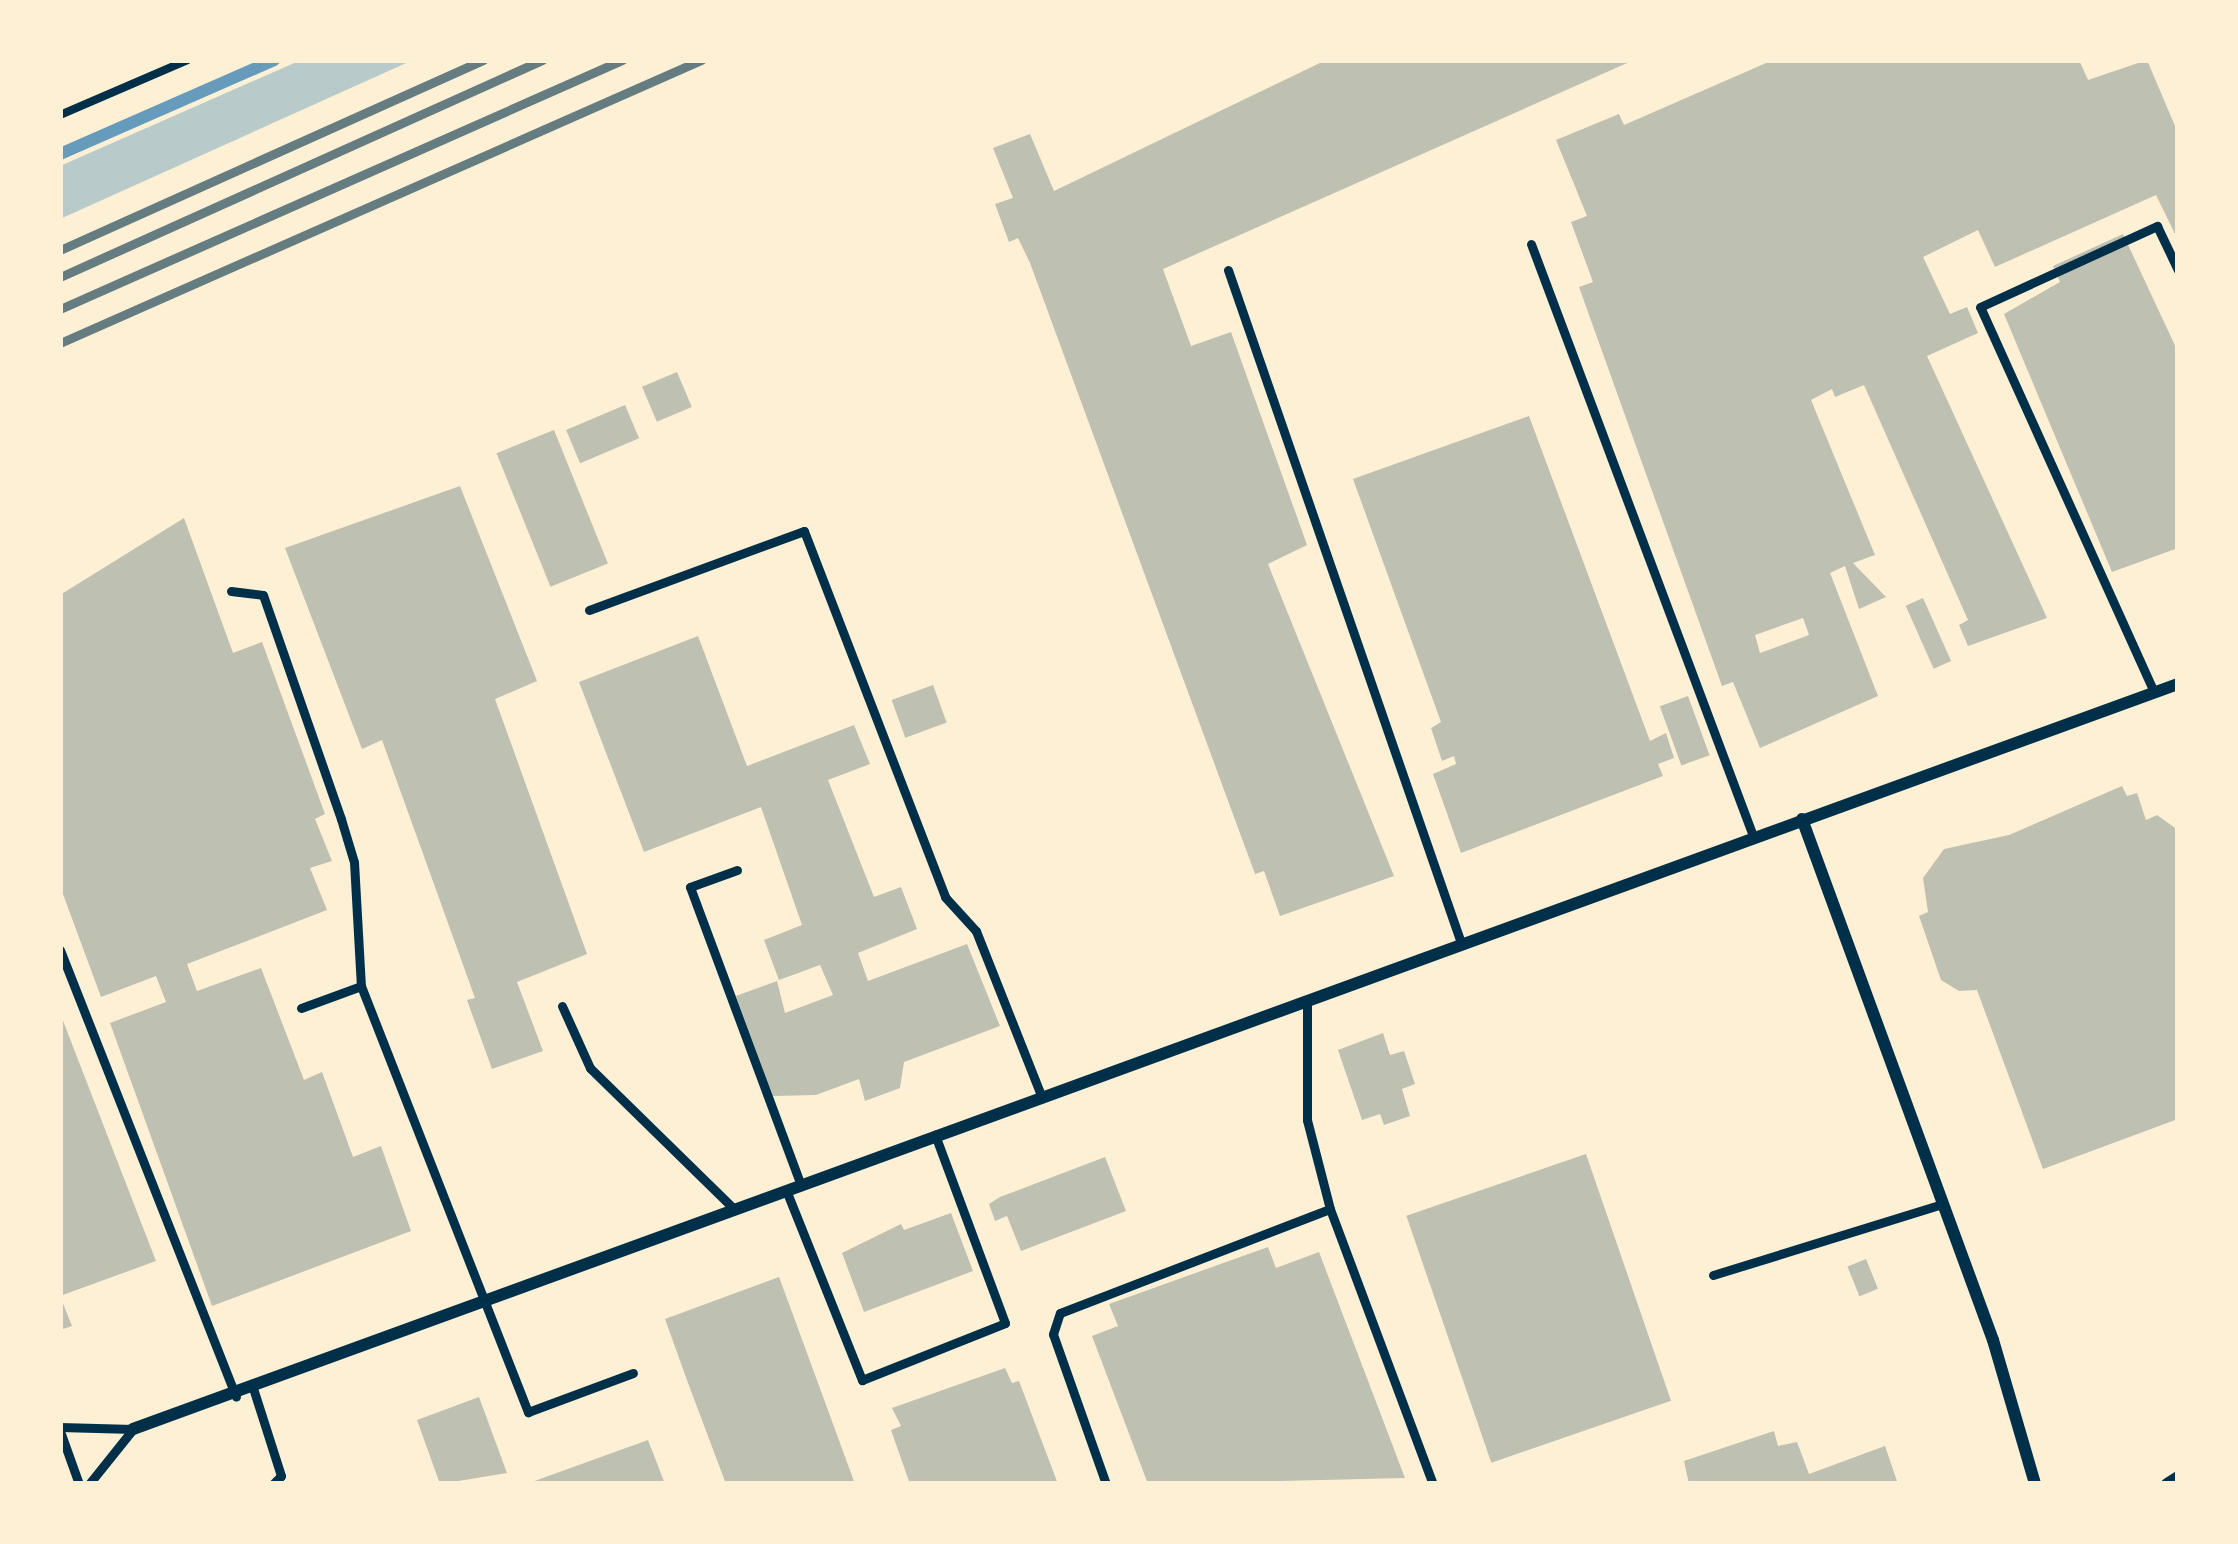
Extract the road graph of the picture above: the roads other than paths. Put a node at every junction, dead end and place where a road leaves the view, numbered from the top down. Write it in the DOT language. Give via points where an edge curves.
graph roads {
  1 [pos="1531,244"];
  2 [pos="1228,270"];
  3 [pos="2178,270"];
  4 [pos="231,591"];
  5 [pos="589,610"];
  6 [pos="2178,684"];
  7 [pos="2154,692"];
  8 [pos="1802,818"];
  9 [pos="1753,836"];
  10 [pos="737,870"];
  11 [pos="1461,943"];
  12 [pos="60,950"];
  13 [pos="361,986"];
  14 [pos="1306,1000"];
  15 [pos="562,1006"];
  16 [pos="301,1008"];
  17 [pos="1042,1099"];
  18 [pos="935,1136"];
  19 [pos="801,1184"];
  20 [pos="786,1190"];
  21 [pos="1942,1204"];
  22 [pos="734,1209"];
  23 [pos="1330,1209"];
  24 [pos="1713,1275"];
  25 [pos="482,1301"];
  26 [pos="633,1373"];
  27 [pos="253,1388"];
  28 [pos="236,1397"];
  29 [pos="60,1429"];
  30 [pos="133,1429"];
  31 [pos="2178,1477"];
  32 [pos="79,1484"];
  33 [pos="89,1484"];
  34 [pos="273,1484"];
  35 [pos="1106,1484"];
  36 [pos="1433,1484"];
  37 [pos="2035,1484"];
  38 [pos="2167,1484"];
  1 -- 9 [label="lane"];
  2 -- 11 [label="lane"];
  3 -- 7 [label="lane" via="2157,226 1980,307"];
  4 -- 13 [label="lane" via="263,595 341,819 354,862"];
  5 -- 17 [label="lane" via="804,531 945,897 976,932"];
  6 -- 7 [label="street"];
  7 -- 8 [label="street"];
  8 -- 9 [label="street"];
  8 -- 21 [label="street"];
  9 -- 11 [label="street"];
  10 -- 19 [label="lane" via="690,886"];
  11 -- 14 [label="street"];
  12 -- 28 [label="lane"];
  13 -- 16 [label="lane"];
  13 -- 25 [label="lane"];
  14 -- 17 [label="street"];
  14 -- 23 [label="lane" via="1307,1120"];
  15 -- 22 [label="lane" via="590,1068"];
  17 -- 18 [label="street"];
  18 -- 19 [label="street"];
  18 -- 20 [label="lane" via="1005,1323 862,1381"];
  19 -- 20 [label="street"];
  20 -- 22 [label="street"];
  21 -- 24 [label="lane"];
  21 -- 37 [label="street"];
  22 -- 25 [label="street"];
  23 -- 35 [label="lane" via="1060,1313 1053,1334"];
  23 -- 36 [label="lane"];
  25 -- 26 [label="lane" via="528,1412"];
  25 -- 27 [label="street"];
  27 -- 28 [label="street"];
  27 -- 34 [label="lane" via="281,1476"];
  28 -- 30 [label="street"];
  29 -- 30 [label="lane"];
  29 -- 32 [label="lane"];
  30 -- 33 [label="lane"];
  31 -- 38 [label="street"];
}
